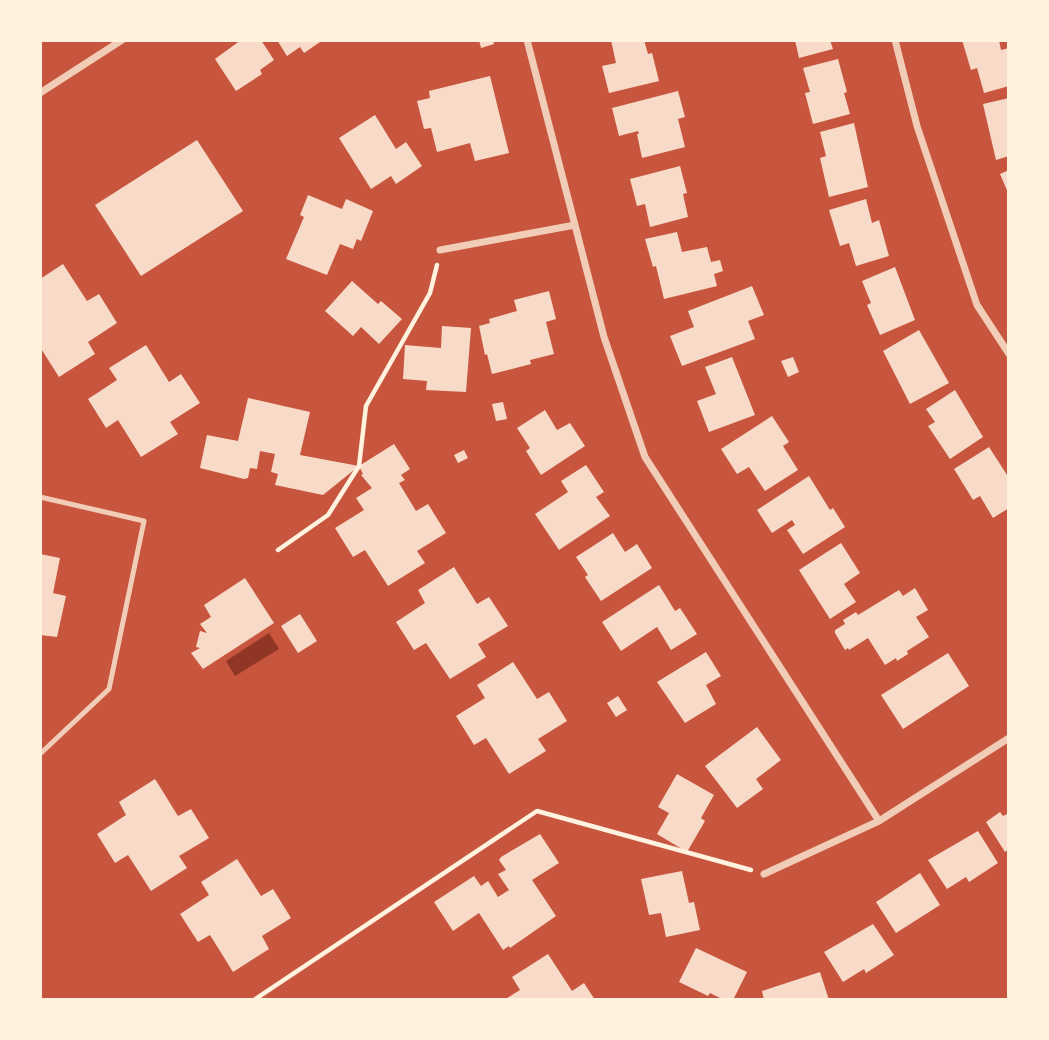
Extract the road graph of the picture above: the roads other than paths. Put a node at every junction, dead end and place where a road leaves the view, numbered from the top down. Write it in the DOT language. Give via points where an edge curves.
graph roads {
  1 [pos="122,40"];
  2 [pos="527,40"];
  3 [pos="895,40"];
  4 [pos="40,93"];
  5 [pos="575,225"];
  6 [pos="440,250"];
  7 [pos="1009,354"];
  8 [pos="40,497"];
  9 [pos="1009,738"];
  10 [pos="40,754"];
  11 [pos="879,821"];
  12 [pos="764,874"];
  1 -- 4 [label="street"];
  2 -- 5 [label="street"];
  3 -- 7 [label="street" via="917,125 977,305"];
  5 -- 6 [label="street"];
  5 -- 11 [label="street" via="604,337 645,457"];
  8 -- 10 [label="lane" via="144,521 109,689"];
  9 -- 11 [label="street"];
  11 -- 12 [label="street"];
}
